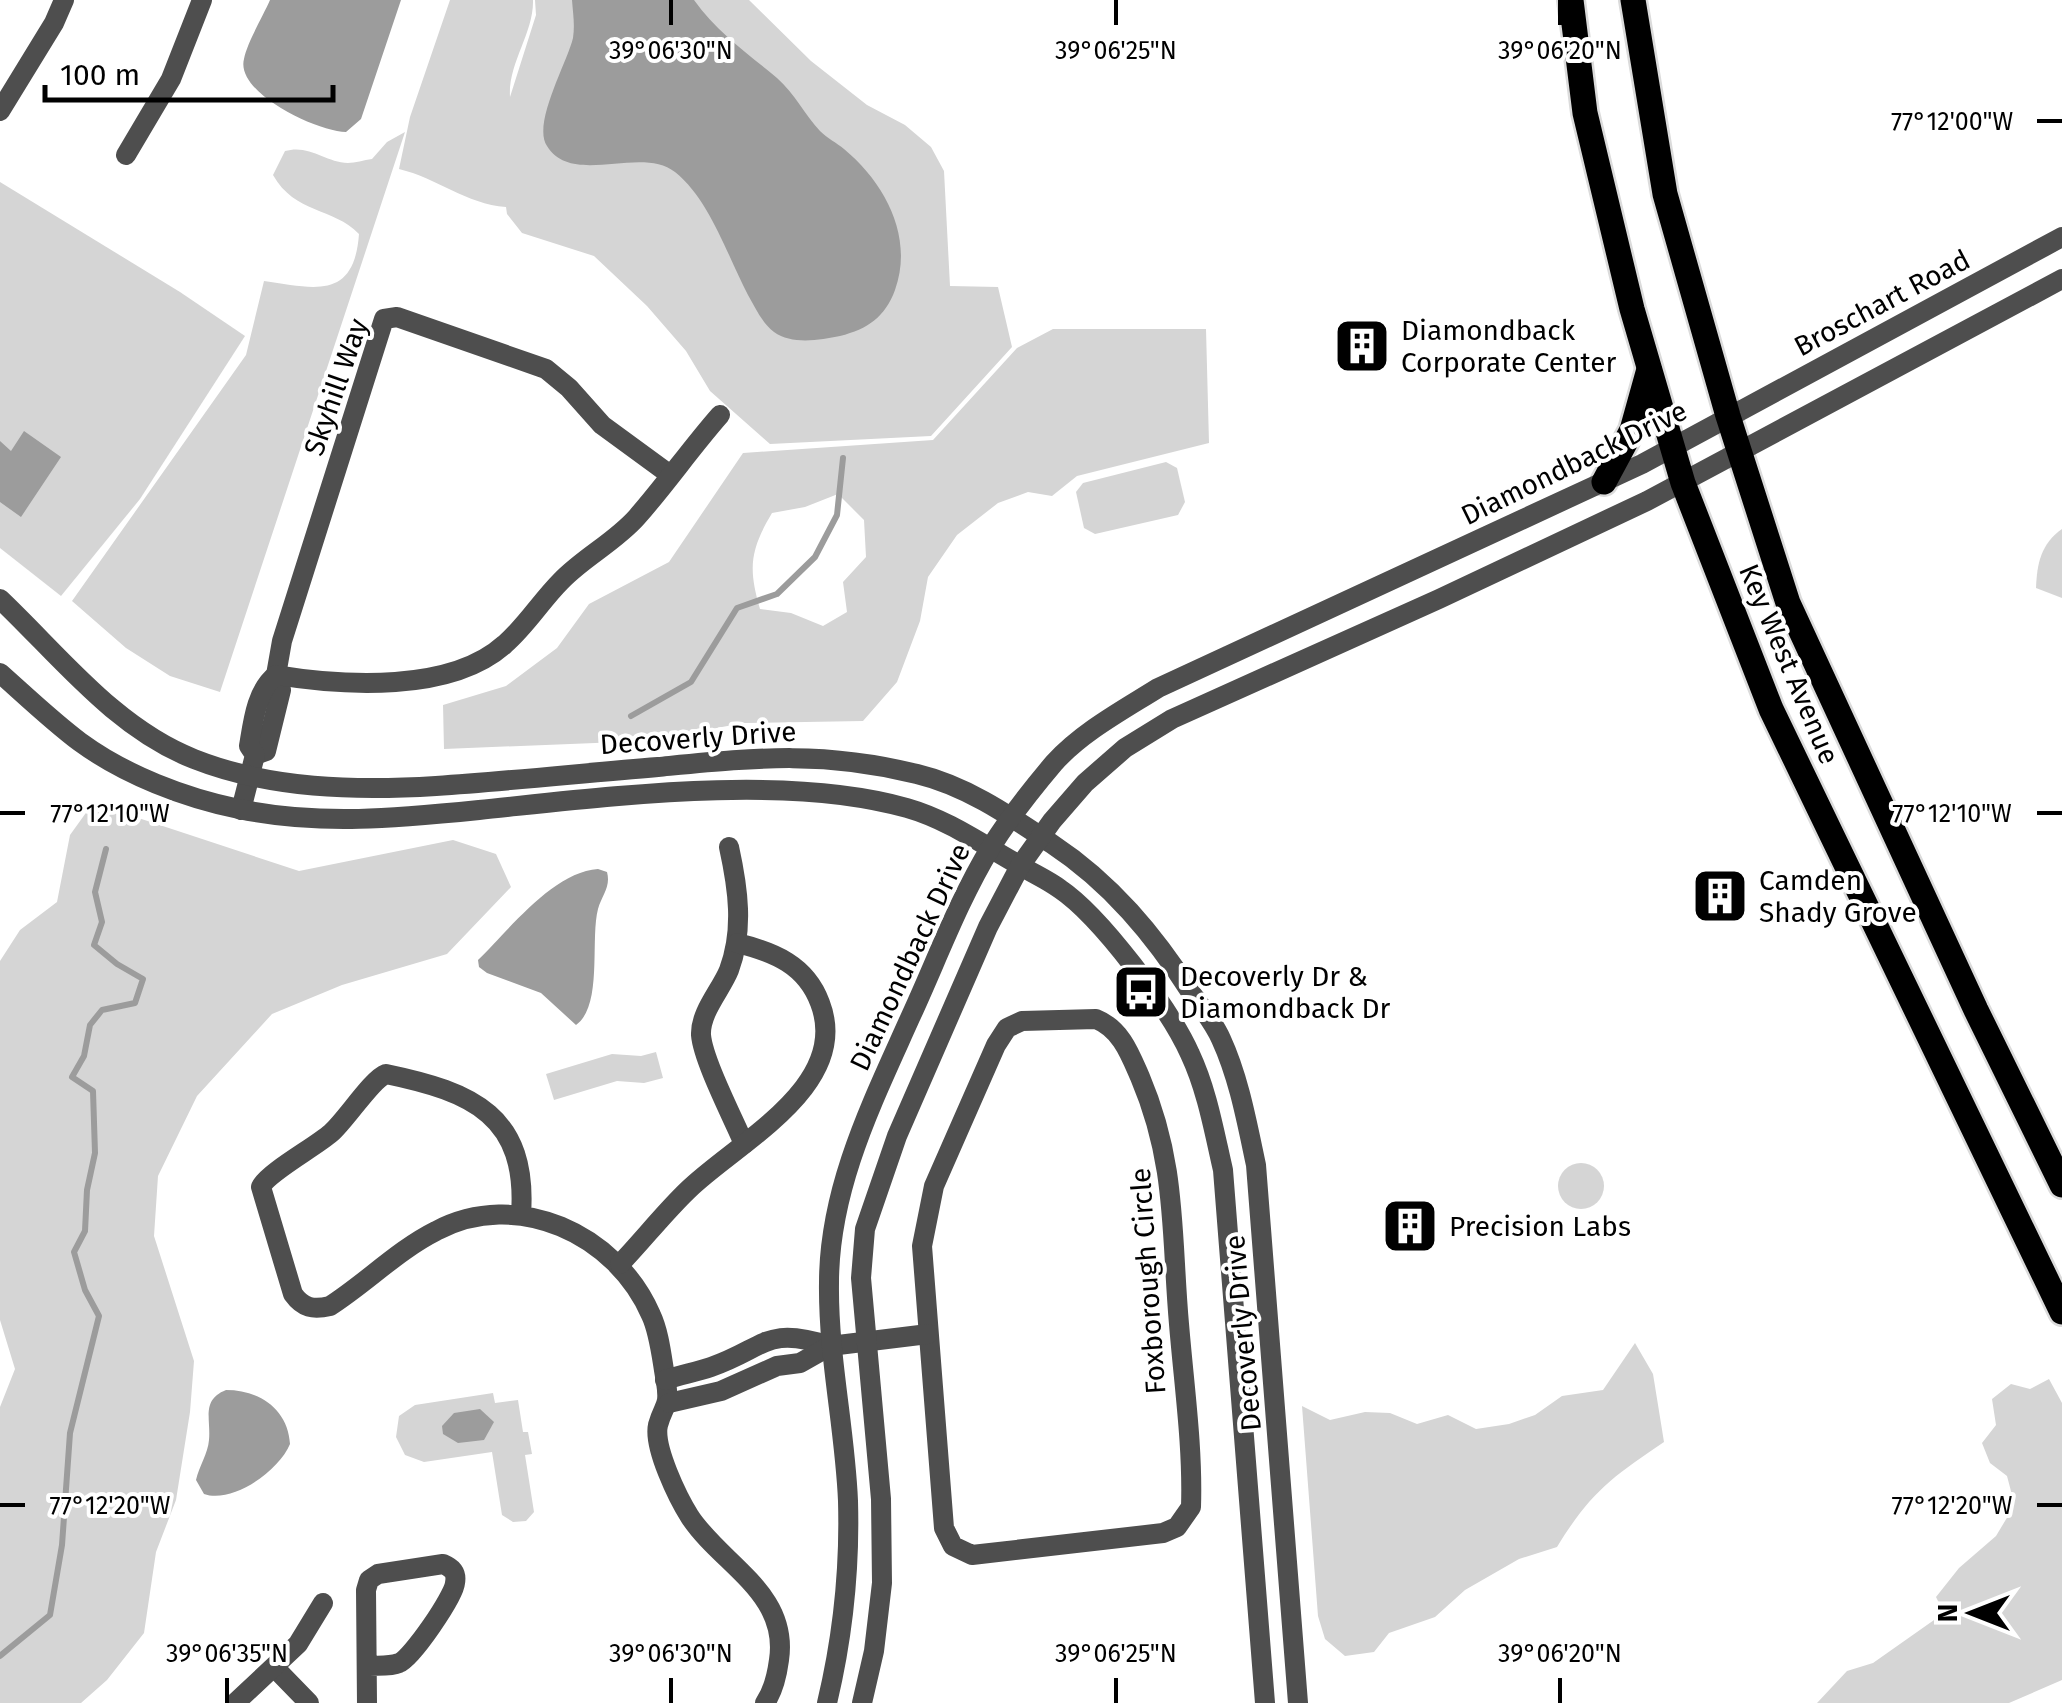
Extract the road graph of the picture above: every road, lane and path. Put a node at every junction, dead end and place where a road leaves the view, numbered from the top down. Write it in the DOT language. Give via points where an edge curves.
graph roads {
  1 [pos="64,0"];
  2 [pos="202,0"];
  3 [pos="1571,0"];
  4 [pos="1633,0"];
  5 [pos="7,85"];
  6 [pos="0,111"];
  7 [pos="126,155"];
  8 [pos="2062,238"];
  9 [pos="2062,279"];
  10 [pos="1649,369"];
  11 [pos="720,415"];
  12 [pos="1728,416"];
  13 [pos="1672,448"];
  14 [pos="1740,452"];
  15 [pos="669,474"];
  16 [pos="1604,482"];
  17 [pos="1683,483"];
  18 [pos="1,601"];
  19 [pos="0,673"];
  20 [pos="276,675"];
  21 [pos="252,765"];
  22 [pos="673,765"];
  23 [pos="677,794"];
  24 [pos="241,810"];
  25 [pos="1012,818"];
  26 [pos="1040,836"];
  27 [pos="730,847"];
  28 [pos="990,848"];
  29 [pos="1020,866"];
  30 [pos="737,943"];
  31 [pos="744,1144"];
  32 [pos="2062,1186"];
  33 [pos="521,1215"];
  34 [pos="620,1264"];
  35 [pos="2062,1312"];
  36 [pos="928,1334"];
  37 [pos="865,1340"];
  38 [pos="830,1346"];
  39 [pos="665,1380"];
  40 [pos="669,1404"];
  41 [pos="323,1603"];
  42 [pos="366,1666"];
  43 [pos="275,1668"];
  44 [pos="235,1703"];
  45 [pos="308,1703"];
  46 [pos="366,1703"];
  47 [pos="766,1703"];
  48 [pos="827,1703"];
  49 [pos="862,1703"];
  50 [pos="1265,1703"];
  51 [pos="1298,1703"];
  1 -- 5 [label="street"];
  2 -- 7 [label="street" via="171,79"];
  3 -- 10 [label="main road, Key West Avenue" via="1585,113"];
  4 -- 12 [label="main road, Key West Avenue" via="1665,194"];
  5 -- 6 [label="street"];
  8 -- 12 [label="street, Broschart Road"];
  9 -- 14 [label="street"];
  10 -- 13 [label="main road, Key West Avenue"];
  10 -- 16 [label="main road" via="1632,430"];
  11 -- 15 [label="street"];
  12 -- 13 [label="street, Diamondback Drive"];
  12 -- 14 [label="main road, Key West Avenue"];
  13 -- 16 [label="street, Diamondback Drive"];
  13 -- 17 [label="main road, Key West Avenue"];
  14 -- 17 [label="street"];
  14 -- 32 [label="main road, Key West Avenue" via="1788,603"];
  15 -- 20 [label="street" via="615,539 561,580 505,645 480,662 440,677 344,682"];
  15 -- 20 [label="street, Skyhill Way" via="602,425 546,369 388,316"];
  16 -- 25 [label="street, Diamondback Drive" via="1158,688 1058,759"];
  17 -- 26 [label="street" via="1172,719 1085,783"];
  17 -- 35 [label="main road, Key West Avenue" via="1770,709"];
  18 -- 21 [label="street, Decoverly Drive" via="150,738 195,760"];
  19 -- 24 [label="street, Decoverly Drive" via="82,743 146,778"];
  20 -- 21 [label="street, Skyhill Way" via="265,684 255,715"];
  21 -- 22 [label="street, Decoverly Drive" via="331,787 397,788"];
  21 -- 24 [label="street, Skyhill Way"];
  22 -- 23 [label="street"];
  22 -- 25 [label="street, Decoverly Drive" via="828,757 919,774 969,792"];
  23 -- 24 [label="street, Decoverly Drive" via="394,818 304,820"];
  23 -- 28 [label="street, Decoverly Drive" via="824,793 906,808 952,824"];
  25 -- 26 [label="street, Decoverly Drive"];
  25 -- 28 [label="street, Diamondback Drive"];
  26 -- 29 [label="street"];
  26 -- 51 [label="street, Decoverly Drive" via="1124,902 1171,961 1220,1038 1242,1099 1256,1164"];
  27 -- 30 [label="street"];
  28 -- 29 [label="street, Decoverly Drive"];
  28 -- 38 [label="street, Diamondback Drive" via="865,1118 845,1176 831,1231"];
  29 -- 37 [label="street" via="878,1184 865,1229"];
  29 -- 50 [label="street, Decoverly Drive" via="1063,890 1144,981 1190,1052 1209,1108 1223,1170"];
  30 -- 31 [label="street" via="701,1037"];
  30 -- 31 [label="street" via="788,960 804,975 825,1014 826,1034 808,1084"];
  31 -- 34 [label="street" via="688,1189"];
  33 -- 33 [label="street" via="487,1215 435,1231 330,1306 309,1308 293,1294 261,1187 332,1132 386,1074 470,1100 495,1118 520,1163"];
  33 -- 34 [label="street" via="577,1232"];
  34 -- 39 [label="street" via="653,1318"];
  36 -- 36 [label="street, Foxborough Circle" via="921,1267 928,1205 1002,1033 1022,1021 1107,1023 1134,1064 1165,1148 1192,1492 1184,1521 1163,1533 982,1554 953,1546 944,1528"];
  36 -- 37 [label="street"];
  37 -- 38 [label="street"];
  37 -- 49 [label="street" via="882,1583"];
  38 -- 39 [label="street" via="798,1336 773,1338"];
  38 -- 40 [label="street" via="800,1363"];
  38 -- 48 [label="street, Diamondback Drive" via="848,1498 848,1581"];
  39 -- 40 [label="street"];
  40 -- 47 [label="street" via="658,1428 668,1479 702,1535 750,1579 777,1623 778,1669"];
  41 -- 43 [label="street"];
  42 -- 42 [label="street" via="408,1657 454,1588 450,1567 369,1580"];
  42 -- 46 [label="street"];
  43 -- 44 [label="street"];
  43 -- 45 [label="street"];
}
